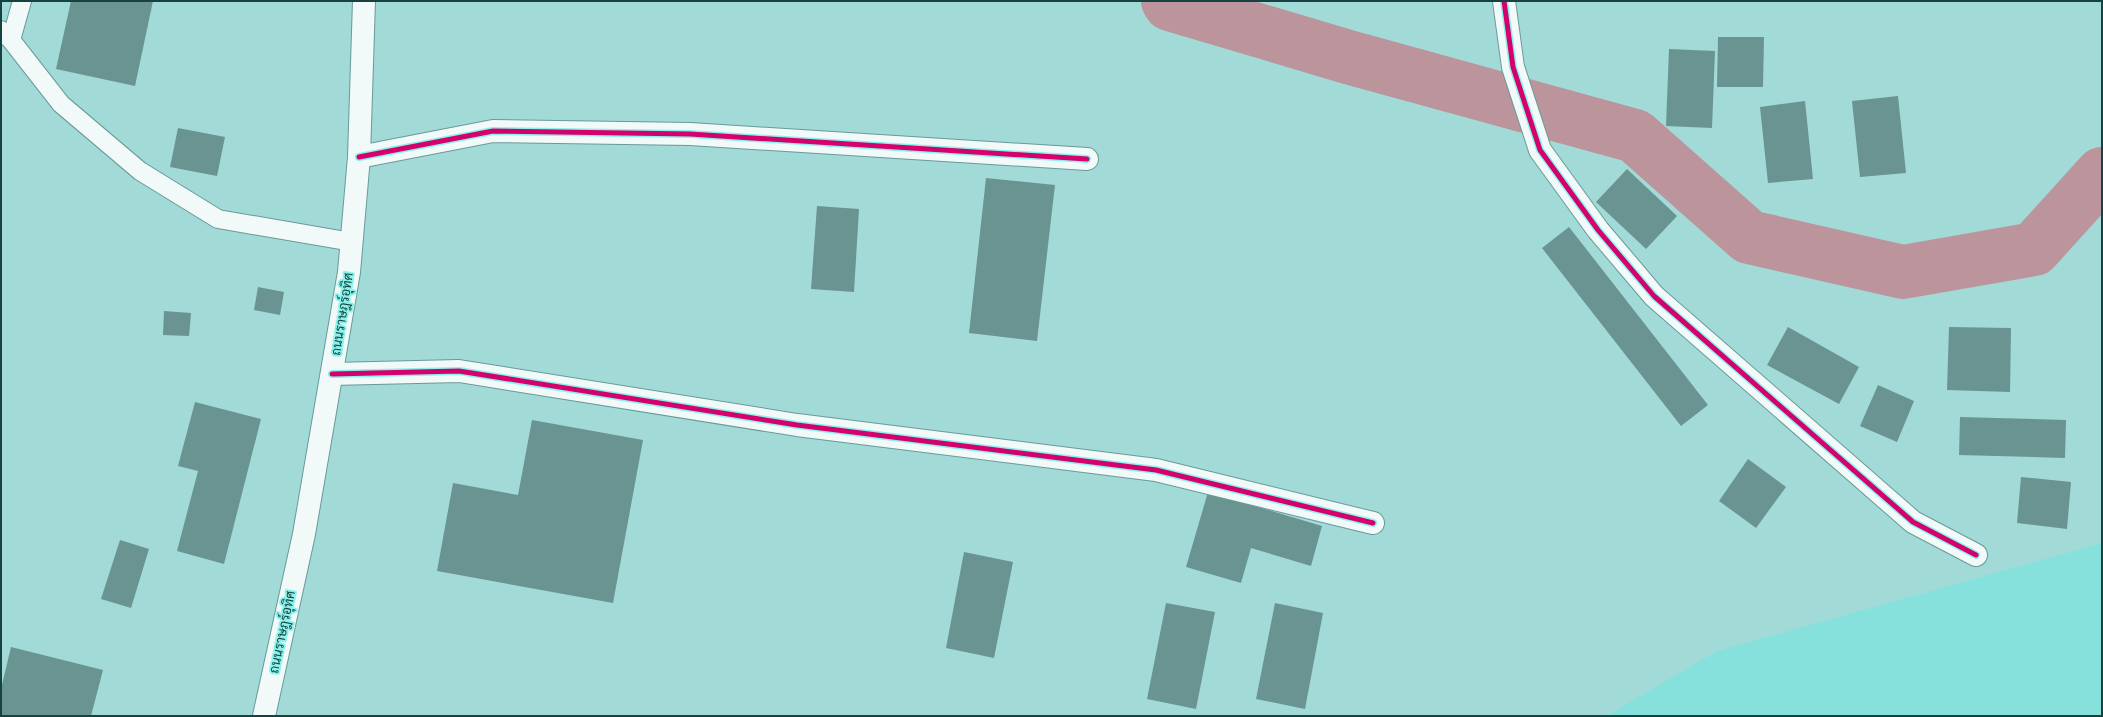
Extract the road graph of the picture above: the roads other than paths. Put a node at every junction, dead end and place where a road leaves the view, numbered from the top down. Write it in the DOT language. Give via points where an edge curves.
graph roads {
  1 [pos="22,1"];
  2 [pos="364,1"];
  3 [pos="1504,1"];
  4 [pos="6,35"];
  5 [pos="359,157"];
  6 [pos="1086,159"];
  7 [pos="352,242"];
  8 [pos="332,374"];
  9 [pos="1373,523"];
  10 [pos="1976,555"];
  11 [pos="264,716"];
  1 -- 4 [label="lane"];
  2 -- 5 [label="street, ถนนราษฎร์อุทิศ"];
  3 -- 10 [label="street" via="1514,67 1540,150 1598,230 1654,296 1913,522"];
  4 -- 7 [label="lane" via="61,104 140,171 218,219"];
  5 -- 6 [label="street" via="493,130 690,134"];
  5 -- 7 [label="street, ถนนราษฎร์อุทิศ"];
  7 -- 8 [label="street, ถนนราษฎร์อุทิศ"];
  8 -- 9 [label="street" via="459,371 797,425 1156,470"];
  8 -- 11 [label="street, ถนนราษฎร์อุทิศ" via="304,534"];
}
